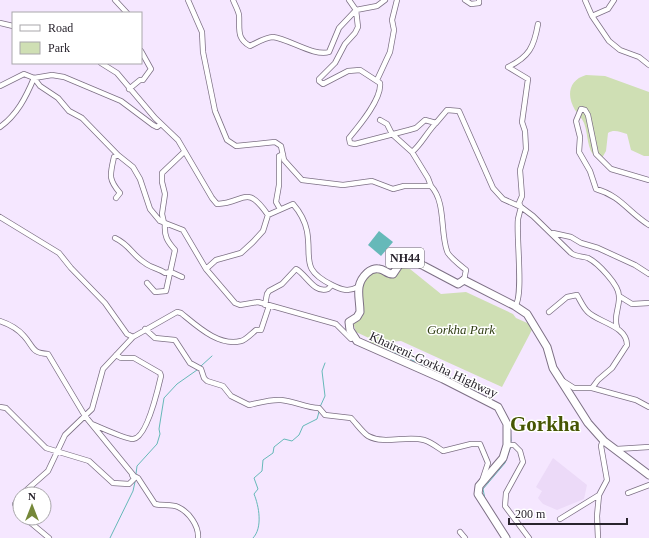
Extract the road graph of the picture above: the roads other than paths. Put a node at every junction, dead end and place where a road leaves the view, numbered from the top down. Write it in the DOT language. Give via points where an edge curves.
graph roads {
  1 [pos="115,0"];
  2 [pos="188,0"];
  3 [pos="233,0"];
  4 [pos="349,0"];
  5 [pos="385,0"];
  6 [pos="397,0"];
  7 [pos="465,0"];
  8 [pos="479,0"];
  9 [pos="585,0"];
  10 [pos="614,0"];
  11 [pos="356,10"];
  12 [pos="126,12"];
  13 [pos="592,16"];
  14 [pos="0,23"];
  15 [pos="538,24"];
  16 [pos="12,26"];
  17 [pos="142,54"];
  18 [pos="103,64"];
  19 [pos="649,65"];
  20 [pos="34,78"];
  21 [pos="377,80"];
  22 [pos="0,86"];
  23 [pos="129,89"];
  24 [pos="380,120"];
  25 [pos="436,123"];
  26 [pos="161,124"];
  27 [pos="0,127"];
  28 [pos="392,134"];
  29 [pos="184,152"];
  30 [pos="412,152"];
  31 [pos="283,154"];
  32 [pos="118,155"];
  33 [pos="649,180"];
  34 [pos="431,186"];
  35 [pos="116,198"];
  36 [pos="521,207"];
  37 [pos="280,209"];
  38 [pos="268,215"];
  39 [pos="0,217"];
  40 [pos="165,223"];
  41 [pos="649,225"];
  42 [pos="551,233"];
  43 [pos="115,238"];
  44 [pos="206,269"];
  45 [pos="170,272"];
  46 [pos="649,274"];
  47 [pos="182,277"];
  48 [pos="464,280"];
  49 [pos="147,284"];
  50 [pos="332,285"];
  51 [pos="358,287"];
  52 [pos="350,291"];
  53 [pos="619,296"];
  54 [pos="358,298"];
  55 [pos="649,303"];
  56 [pos="267,305"];
  57 [pos="515,306"];
  58 [pos="549,312"];
  59 [pos="0,321"];
  60 [pos="617,327"];
  61 [pos="145,329"];
  62 [pos="133,337"];
  63 [pos="354,337"];
  64 [pos="116,355"];
  65 [pos="563,382"];
  66 [pos="592,388"];
  67 [pos="0,407"];
  68 [pos="649,407"];
  69 [pos="86,416"];
  70 [pos="92,424"];
  71 [pos="603,440"];
  72 [pos="507,445"];
  73 [pos="649,447"];
  74 [pos="617,449"];
  75 [pos="57,452"];
  76 [pos="649,475"];
  77 [pos="134,476"];
  78 [pos="482,482"];
  79 [pos="649,485"];
  80 [pos="31,486"];
  81 [pos="628,493"];
  82 [pos="599,495"];
  83 [pos="560,519"];
  84 [pos="35,526"];
  85 [pos="460,532"];
  86 [pos="49,538"];
  87 [pos="198,538"];
  88 [pos="465,538"];
  89 [pos="506,538"];
  90 [pos="529,538"];
  91 [pos="598,538"];
  1 -- 12 [label="street"];
  2 -- 31 [label="street" via="202,32 203,52 215,111 227,140 236,146 275,142"];
  3 -- 11 [label="street" via="239,14 238,34 243,42 250,46 272,37 293,42 321,54 329,52 339,28"];
  4 -- 11 [label="street"];
  5 -- 11 [label="street" via="377,6"];
  6 -- 21 [label="street" via="392,20 394,30 390,52"];
  7 -- 8 [label="street" via="471,4 479,3"];
  9 -- 13 [label="street"];
  10 -- 13 [label="street" via="608,9"];
  11 -- 21 [label="street" via="358,27 355,33 319,81 323,84 336,76 356,70"];
  13 -- 19 [label="street" via="609,41 620,50 639,57"];
  14 -- 16 [label="street"];
  15 -- 36 [label="street" via="529,53 518,63 508,67 528,79 522,122 526,149 520,170"];
  17 -- 23 [label="street" via="151,69 143,80"];
  18 -- 23 [label="street" via="117,73"];
  20 -- 22 [label="street" via="24,74"];
  20 -- 26 [label="street" via="64,78 121,101 157,127"];
  20 -- 27 [label="street" via="12,118"];
  20 -- 32 [label="street" via="69,111 82,118"];
  21 -- 28 [label="street" via="381,88 378,96 348,142 355,144"];
  23 -- 26 [label="street"];
  24 -- 28 [label="street" via="387,124"];
  25 -- 28 [label="street" via="425,120 416,128"];
  25 -- 30 [label="street"];
  25 -- 36 [label="street" via="447,110 459,111 493,188 503,199"];
  26 -- 29 [label="street" via="178,140"];
  28 -- 30 [label="street"];
  29 -- 38 [label="street" via="217,204 250,196"];
  29 -- 40 [label="street" via="162,173 165,194 162,214"];
  30 -- 34 [label="street"];
  31 -- 34 [label="street" via="284,160 302,180 343,185 372,181 393,189 404,186"];
  31 -- 37 [label="street" via="279,156 278,161 276,202"];
  32 -- 35 [label="street" via="114,157 110,173 111,182 120,194"];
  32 -- 40 [label="street" via="133,167 150,209"];
  33 -- 41 [label="street" via="611,169 596,154 588,115 581,109 576,120 580,137 579,152 590,171 596,189 613,195 635,216"];
  34 -- 48 [label="street" via="440,210 447,253 466,270"];
  36 -- 42 [label="street"];
  36 -- 57 [label="street" via="518,218 519,300"];
  37 -- 38 [label="street"];
  37 -- 50 [label="street" via="293,204 301,214 307,232 307,256 313,270"];
  38 -- 44 [label="street" via="263,231 241,253 216,260"];
  39 -- 62 [label="street" via="59,253 105,303 127,334"];
  40 -- 44 [label="street" via="183,230"];
  40 -- 45 [label="street" via="164,233 175,250"];
  42 -- 46 [label="street" via="598,248"];
  42 -- 53 [label="street" via="575,256 586,257 610,277"];
  43 -- 45 [label="street" via="126,243 145,264 165,273"];
  44 -- 56 [label="street" via="235,303 240,305 258,302"];
  45 -- 47 [label="street"];
  45 -- 49 [label="street" via="166,291 155,292"];
  48 -- 51 [label="main road, NH44" via="458,284 404,258 393,274 380,269 373,270 366,274"];
  48 -- 57 [label="main road, NH44"];
  50 -- 52 [label="street"];
  50 -- 56 [label="street" via="322,290 296,269 282,284 266,294"];
  51 -- 52 [label="street"];
  51 -- 54 [label="main road, Khaireni-Gorkha Highway"];
  52 -- 54 [label="street"];
  53 -- 55 [label="street" via="632,304"];
  53 -- 60 [label="street"];
  54 -- 63 [label="main road, Khaireni-Gorkha Highway" via="360,312 349,322"];
  56 -- 61 [label="street" via="261,330 256,330 242,341 226,341 206,333 177,312"];
  56 -- 63 [label="street" via="336,324 351,339"];
  57 -- 65 [label="main road, NH44" via="527,314 545,342 554,368"];
  58 -- 60 [label="street" via="567,297 577,295 588,312"];
  59 -- 69 [label="street" via="17,329 40,354 48,354"];
  60 -- 66 [label="street" via="627,340 627,344 612,368"];
  61 -- 62 [label="street"];
  61 -- 78 [label="street" via="155,338 175,340 190,363 200,368 207,381 223,386 232,396 249,405 282,400 321,409 325,415 351,418 367,435 381,440 420,439 443,451 480,444 488,463"];
  62 -- 64 [label="street"];
  63 -- 72 [label="main road, Khaireni-Gorkha Highway" via="357,341 443,379 495,406 507,424"];
  64 -- 69 [label="street" via="103,369 92,409"];
  64 -- 70 [label="street" via="121,358 134,358 160,373 155,402 144,431 140,437 133,440"];
  65 -- 66 [label="street" via="574,388"];
  65 -- 71 [label="main road, NH44" via="576,406"];
  66 -- 68 [label="street" via="636,400"];
  67 -- 75 [label="street" via="6,408 46,448"];
  69 -- 70 [label="street"];
  69 -- 75 [label="street" via="65,435"];
  70 -- 77 [label="street"];
  71 -- 74 [label="main road, NH44"];
  71 -- 82 [label="street" via="601,446 607,480"];
  72 -- 78 [label="main road, Khaireni-Gorkha Highway" via="503,458"];
  72 -- 90 [label="street" via="514,444 520,451 523,462 506,493 505,506"];
  73 -- 74 [label="street"];
  74 -- 76 [label="main road, NH44"];
  75 -- 77 [label="street" via="89,461 113,483 129,484"];
  75 -- 80 [label="street" via="48,471"];
  77 -- 87 [label="street" via="155,504 177,506 185,512 197,527"];
  78 -- 89 [label="main road" via="478,494"];
  79 -- 81 [label="street"];
  82 -- 83 [label="street"];
  82 -- 91 [label="street"];
  84 -- 86 [label="street"];
  85 -- 88 [label="street"];
}
